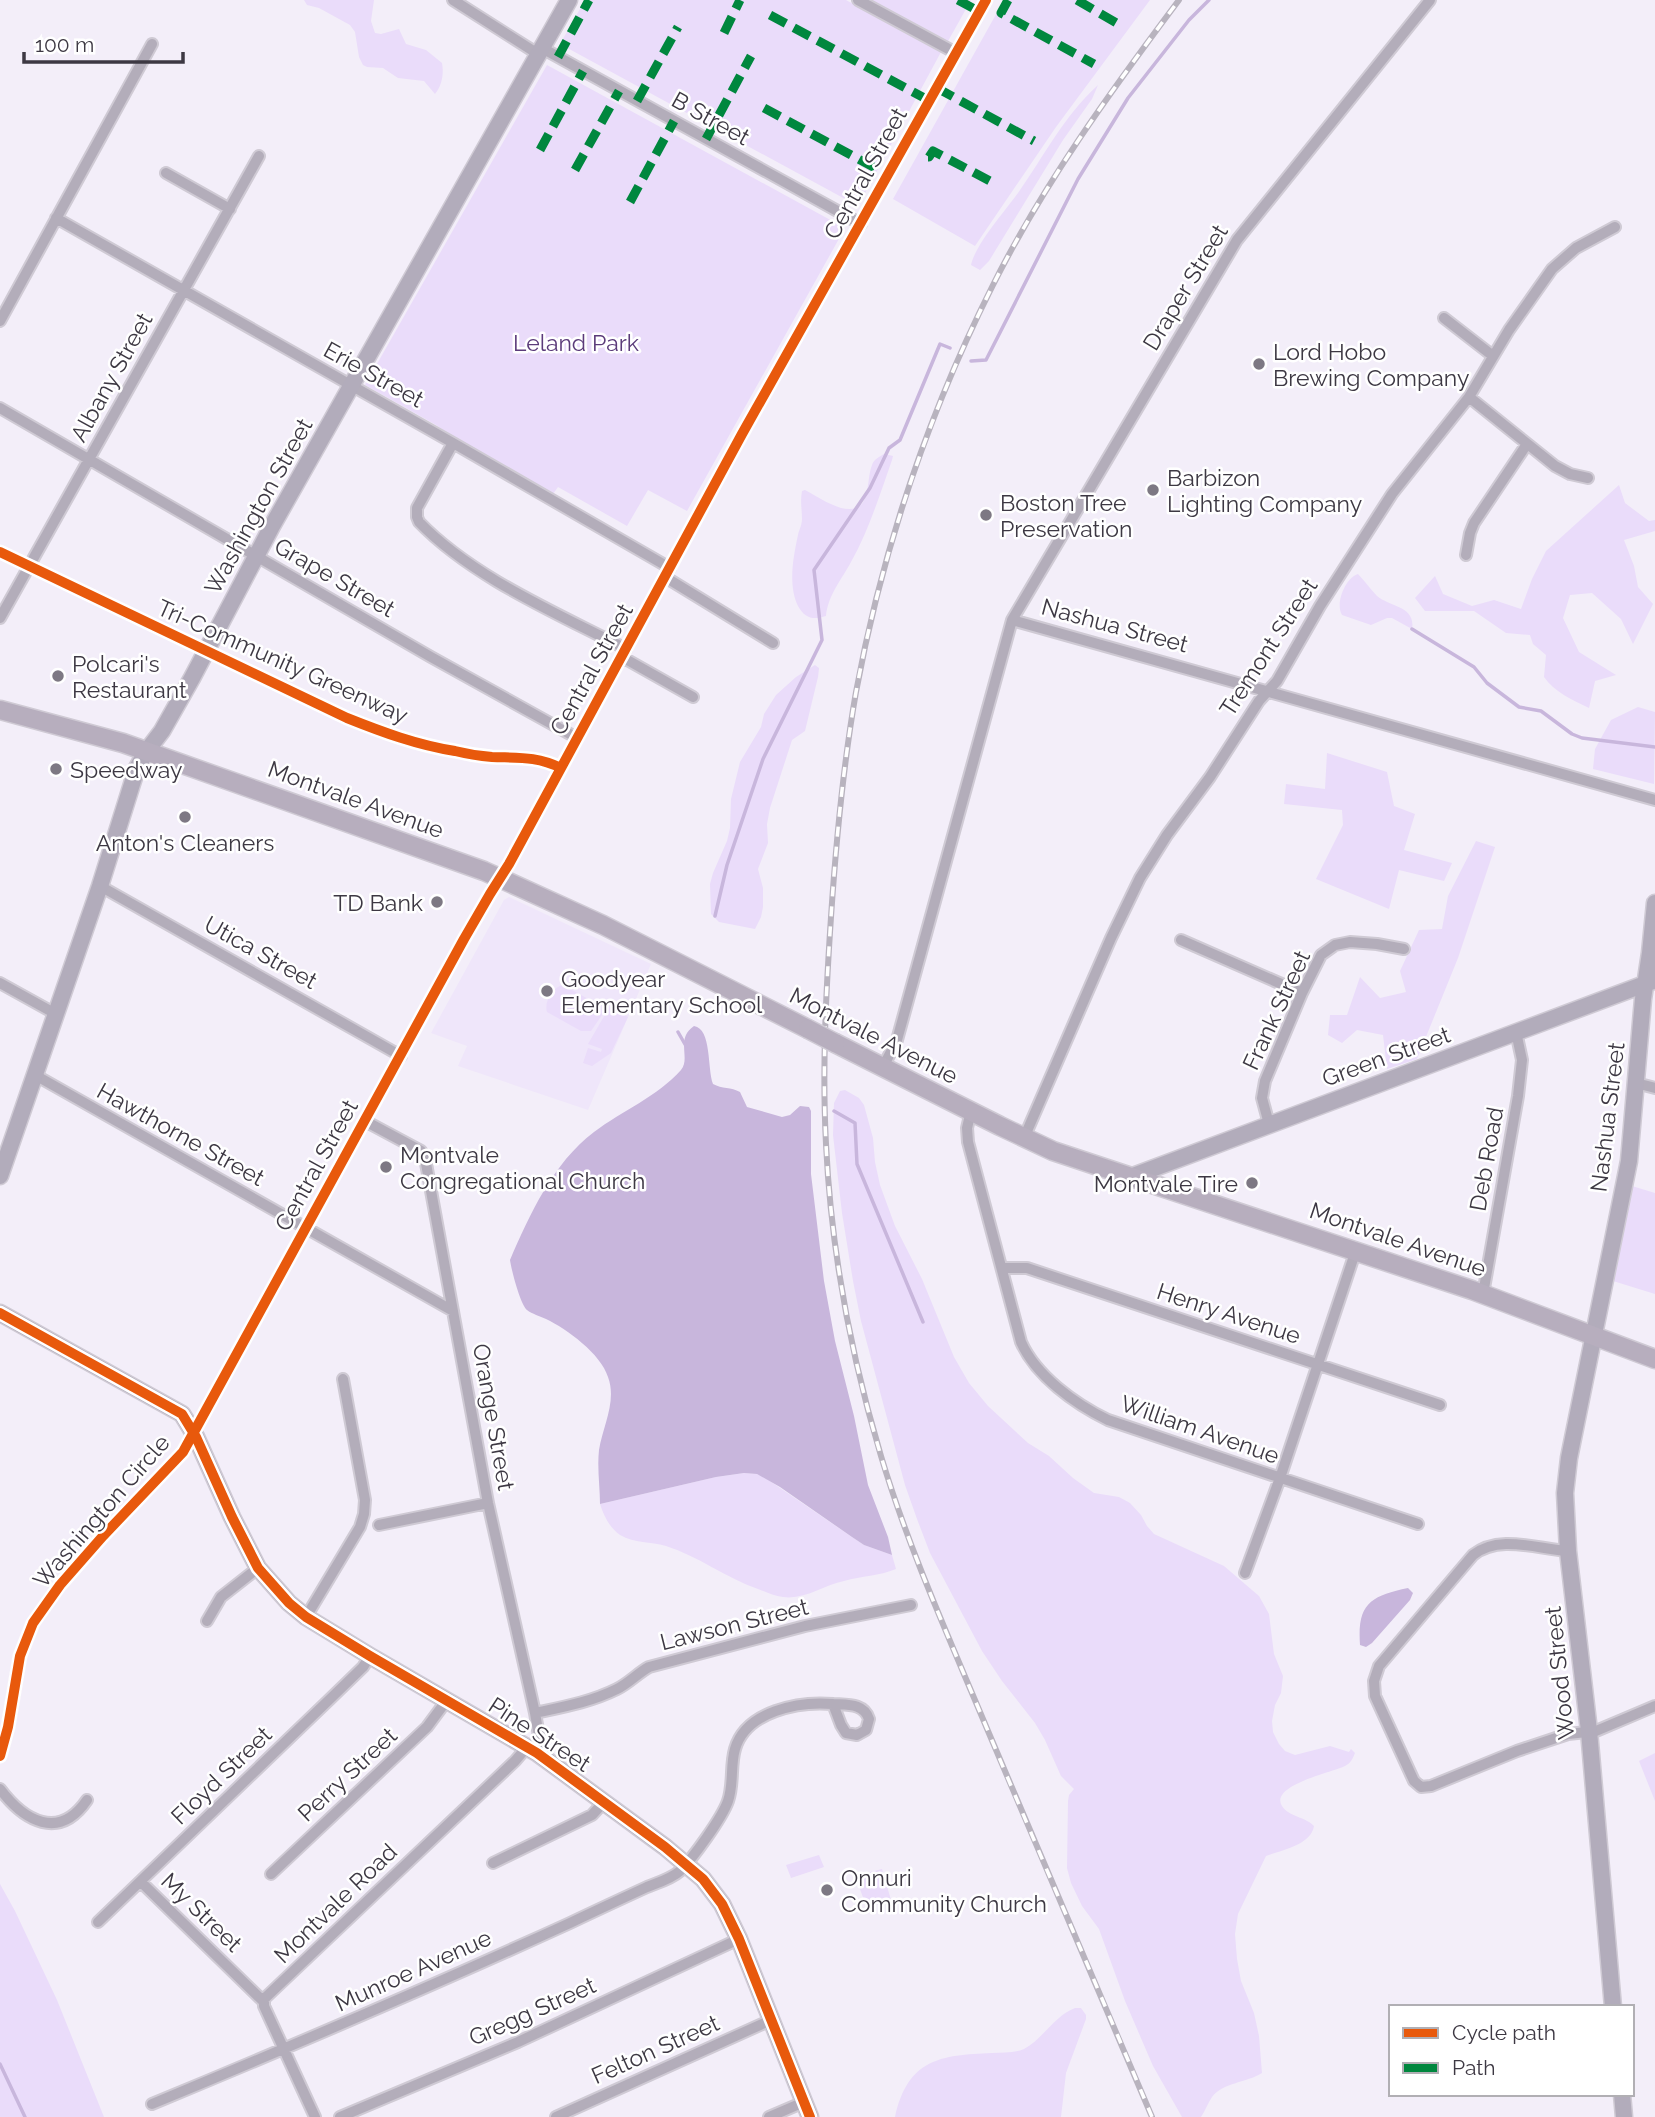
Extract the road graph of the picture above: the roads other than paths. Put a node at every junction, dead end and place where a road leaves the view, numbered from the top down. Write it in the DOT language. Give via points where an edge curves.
graph roads {
  1 [pos="453,0"];
  2 [pos="569,0"];
  3 [pos="858,0"];
  4 [pos="986,0"];
  5 [pos="1430,0"];
  6 [pos="152,44"];
  7 [pos="540,51"];
  8 [pos="956,53"];
  9 [pos="259,156"];
  10 [pos="166,173"];
  11 [pos="230,209"];
  12 [pos="56,218"];
  13 [pos="861,225"];
  14 [pos="1615,227"];
  15 [pos="184,290"];
  16 [pos="1444,318"];
  17 [pos="0,321"];
  18 [pos="1493,356"];
  19 [pos="351,386"];
  20 [pos="1469,397"];
  21 [pos="0,408"];
  22 [pos="453,443"];
  23 [pos="1527,444"];
  24 [pos="89,459"];
  25 [pos="1588,478"];
  26 [pos="257,555"];
  27 [pos="1466,555"];
  28 [pos="668,573"];
  29 [pos="0,618"];
  30 [pos="1012,620"];
  31 [pos="773,643"];
  32 [pos="624,653"];
  33 [pos="1270,691"];
  34 [pos="693,697"];
  35 [pos="0,710"];
  36 [pos="577,738"];
  37 [pos="146,752"];
  38 [pos="1655,800"];
  39 [pos="500,879"];
  40 [pos="100,886"];
  41 [pos="1655,902"];
  42 [pos="1181,940"];
  43 [pos="1404,949"];
  44 [pos="1650,982"];
  45 [pos="0,983"];
  46 [pos="1302,993"];
  47 [pos="56,1014"];
  48 [pos="1516,1032"];
  49 [pos="401,1055"];
  50 [pos="883,1067"];
  51 [pos="35,1075"];
  52 [pos="1636,1083"];
  53 [pos="1655,1088"];
  54 [pos="971,1111"];
  55 [pos="365,1121"];
  56 [pos="1269,1125"];
  57 [pos="1024,1138"];
  58 [pos="0,1176"];
  59 [pos="1133,1176"];
  60 [pos="305,1228"];
  61 [pos="1356,1251"];
  62 [pos="1002,1268"];
  63 [pos="1483,1294"];
  64 [pos="453,1311"];
  65 [pos="0,1313"];
  66 [pos="1594,1335"];
  67 [pos="1655,1359"];
  68 [pos="1318,1364"];
  69 [pos="343,1379"];
  70 [pos="1440,1405"];
  71 [pos="194,1433"];
  72 [pos="1280,1478"];
  73 [pos="488,1503"];
  74 [pos="1419,1524"];
  75 [pos="379,1525"];
  76 [pos="1568,1550"];
  77 [pos="258,1568"];
  78 [pos="1245,1573"];
  79 [pos="911,1605"];
  80 [pos="306,1617"];
  81 [pos="207,1621"];
  82 [pos="370,1656"];
  83 [pos="447,1700"];
  84 [pos="833,1704"];
  85 [pos="1655,1706"];
  86 [pos="536,1713"];
  87 [pos="1589,1731"];
  88 [pos="532,1750"];
  89 [pos="0,1756"];
  90 [pos="0,1789"];
  91 [pos="86,1800"];
  92 [pos="604,1802"];
  93 [pos="493,1863"];
  94 [pos="685,1863"];
  95 [pos="271,1874"];
  96 [pos="141,1882"];
  97 [pos="98,1922"];
  98 [pos="739,1939"];
  99 [pos="263,2001"];
  100 [pos="1613,2005"];
  101 [pos="771,2020"];
  102 [pos="285,2049"];
  103 [pos="1622,2096"];
  104 [pos="152,2104"];
  105 [pos="807,2109"];
  106 [pos="315,2117"];
  107 [pos="340,2117"];
  108 [pos="556,2117"];
  109 [pos="769,2117"];
  110 [pos="1624,2117"];
  1 -- 7 [label="street, B Street"];
  2 -- 7 [label="street, Washington Street"];
  3 -- 8 [label="street"];
  4 -- 8 [label="street, Central Street"];
  5 -- 30 [label="street, Draper Street" via="1242,233"];
  6 -- 12 [label="street"];
  7 -- 13 [label="street, B Street"];
  7 -- 19 [label="street, Washington Street"];
  8 -- 13 [label="street, Central Street"];
  9 -- 11 [label="street, Albany Street"];
  10 -- 11 [label="street"];
  11 -- 15 [label="street, Albany Street"];
  12 -- 15 [label="street, Erie Street"];
  12 -- 17 [label="street"];
  13 -- 28 [label="street, Central Street"];
  14 -- 18 [label="street, Tremont Street" via="1558,263"];
  15 -- 19 [label="street, Erie Street"];
  15 -- 24 [label="street, Albany Street"];
  16 -- 18 [label="street"];
  18 -- 20 [label="street, Tremont Street"];
  19 -- 22 [label="street, Erie Street"];
  19 -- 26 [label="street, Washington Street"];
  20 -- 23 [label="street"];
  20 -- 33 [label="street, Tremont Street" via="1396,488"];
  21 -- 24 [label="street, Grape Street"];
  22 -- 28 [label="street, Erie Street"];
  22 -- 32 [label="street" via="417,508 419,522 452,551 501,583"];
  23 -- 25 [label="street" via="1566,473"];
  23 -- 27 [label="street" via="1474,523"];
  24 -- 26 [label="street, Grape Street"];
  24 -- 29 [label="street, Albany Street"];
  26 -- 36 [label="street, Grape Street"];
  26 -- 37 [label="street, Washington Street" via="192,678"];
  28 -- 31 [label="street, Erie Street"];
  28 -- 32 [label="street, Central Street"];
  30 -- 33 [label="street, Nashua Street"];
  30 -- 50 [label="street, Nashua Street" via="897,1040"];
  32 -- 34 [label="street"];
  32 -- 36 [label="street, Central Street"];
  33 -- 38 [label="street, Nashua Street"];
  33 -- 57 [label="street, Tremont Street" via="1135,886"];
  35 -- 37 [label="main road, Montvale Avenue"];
  36 -- 39 [label="street, Central Street"];
  37 -- 39 [label="main road, Montvale Avenue"];
  37 -- 40 [label="street, Washington Street" via="135,772"];
  39 -- 49 [label="street, Central Street"];
  39 -- 50 [label="main road, Montvale Avenue, bridge" via="603,925"];
  40 -- 47 [label="street, Washington Street"];
  40 -- 49 [label="street, Utica Street"];
  41 -- 44 [label="street, Nashua Street"];
  42 -- 46 [label="street"];
  43 -- 46 [label="street, Frank Street" via="1367,942 1335,945 1319,958"];
  44 -- 48 [label="street, Green Street"];
  44 -- 52 [label="street, Nashua Street"];
  45 -- 47 [label="street"];
  46 -- 56 [label="street, Frank Street" via="1263,1088"];
  47 -- 51 [label="street, Washington Street"];
  48 -- 56 [label="street, Green Street"];
  48 -- 63 [label="street, Deb Road" via="1522,1060 1518,1096"];
  49 -- 55 [label="street, Central Street"];
  50 -- 54 [label="main road, Montvale Avenue"];
  51 -- 58 [label="street, Washington Street"];
  51 -- 60 [label="street, Hawthorne Street"];
  52 -- 53 [label="street"];
  52 -- 66 [label="street, Nashua Street" via="1629,1161"];
  54 -- 57 [label="main road, Montvale Avenue"];
  54 -- 62 [label="street, William Avenue" via="968,1142"];
  55 -- 60 [label="street, Central Street"];
  55 -- 64 [label="street, Orange Street" via="424,1155"];
  56 -- 59 [label="street, Green Street"];
  57 -- 59 [label="main road, Montvale Avenue"];
  59 -- 61 [label="main road, Montvale Avenue"];
  60 -- 64 [label="street, Hawthorne Street"];
  60 -- 71 [label="street, Central Street"];
  61 -- 63 [label="main road, Montvale Avenue"];
  61 -- 68 [label="street"];
  62 -- 68 [label="street, Henry Avenue" via="1025,1267"];
  62 -- 72 [label="street, William Avenue" via="1023,1346 1051,1381 1108,1420"];
  63 -- 66 [label="main road, Montvale Avenue"];
  64 -- 73 [label="street, Orange Street"];
  65 -- 71 [label="street, Washington Circle" via="177,1410"];
  66 -- 67 [label="main road, Montvale Avenue"];
  66 -- 76 [label="street, Wood Street" via="1566,1481"];
  68 -- 70 [label="street, Henry Avenue"];
  68 -- 72 [label="street"];
  69 -- 80 [label="street" via="365,1510 360,1527"];
  71 -- 77 [label="street, Pine Street"];
  71 -- 89 [label="street, Washington Circle" via="180,1456 103,1536 33,1623 20,1656"];
  72 -- 74 [label="street, William Avenue"];
  72 -- 78 [label="street"];
  73 -- 75 [label="street"];
  73 -- 86 [label="street, Orange Street"];
  76 -- 87 [label="street, Wood Street"];
  76 -- 87 [label="street" via="1500,1544 1473,1555 1379,1666 1375,1696 1419,1786 1431,1786 1517,1751"];
  77 -- 80 [label="street, Pine Street"];
  77 -- 81 [label="street" via="219,1599"];
  79 -- 86 [label="street, Lawson Street" via="805,1626 649,1667 605,1695"];
  80 -- 82 [label="street, Pine Street"];
  82 -- 83 [label="street, Pine Street"];
  82 -- 96 [label="street, Floyd Street"];
  83 -- 88 [label="street, Pine Street"];
  83 -- 95 [label="street, Perry Street" via="427,1727"];
  84 -- 94 [label="street, Munroe Avenue" via="789,1708 749,1727 735,1747 726,1805"];
  85 -- 87 [label="street"];
  86 -- 88 [label="street, Orange Street" via="539,1736"];
  87 -- 100 [label="street, Wood Street"];
  88 -- 92 [label="street, Pine Street"];
  88 -- 99 [label="street, Montvale Road"];
  90 -- 91 [label="street" via="19,1811 45,1822 69,1819"];
  92 -- 93 [label="street" via="592,1815"];
  92 -- 94 [label="street, Pine Street"];
  94 -- 98 [label="street, Pine Street" via="716,1895"];
  94 -- 102 [label="street, Munroe Avenue" via="676,1874"];
  96 -- 97 [label="street, Floyd Street"];
  96 -- 99 [label="street, My Street"];
  98 -- 101 [label="street, Pine Street"];
  98 -- 107 [label="street, Gregg Street" via="518,2042"];
  99 -- 102 [label="street"];
  101 -- 105 [label="street, Pine Street"];
  101 -- 108 [label="street, Felton Street"];
  102 -- 104 [label="street, Munroe Avenue"];
  102 -- 106 [label="street"];
  103 -- 110 [label="street"];
  105 -- 109 [label="street"];
}
